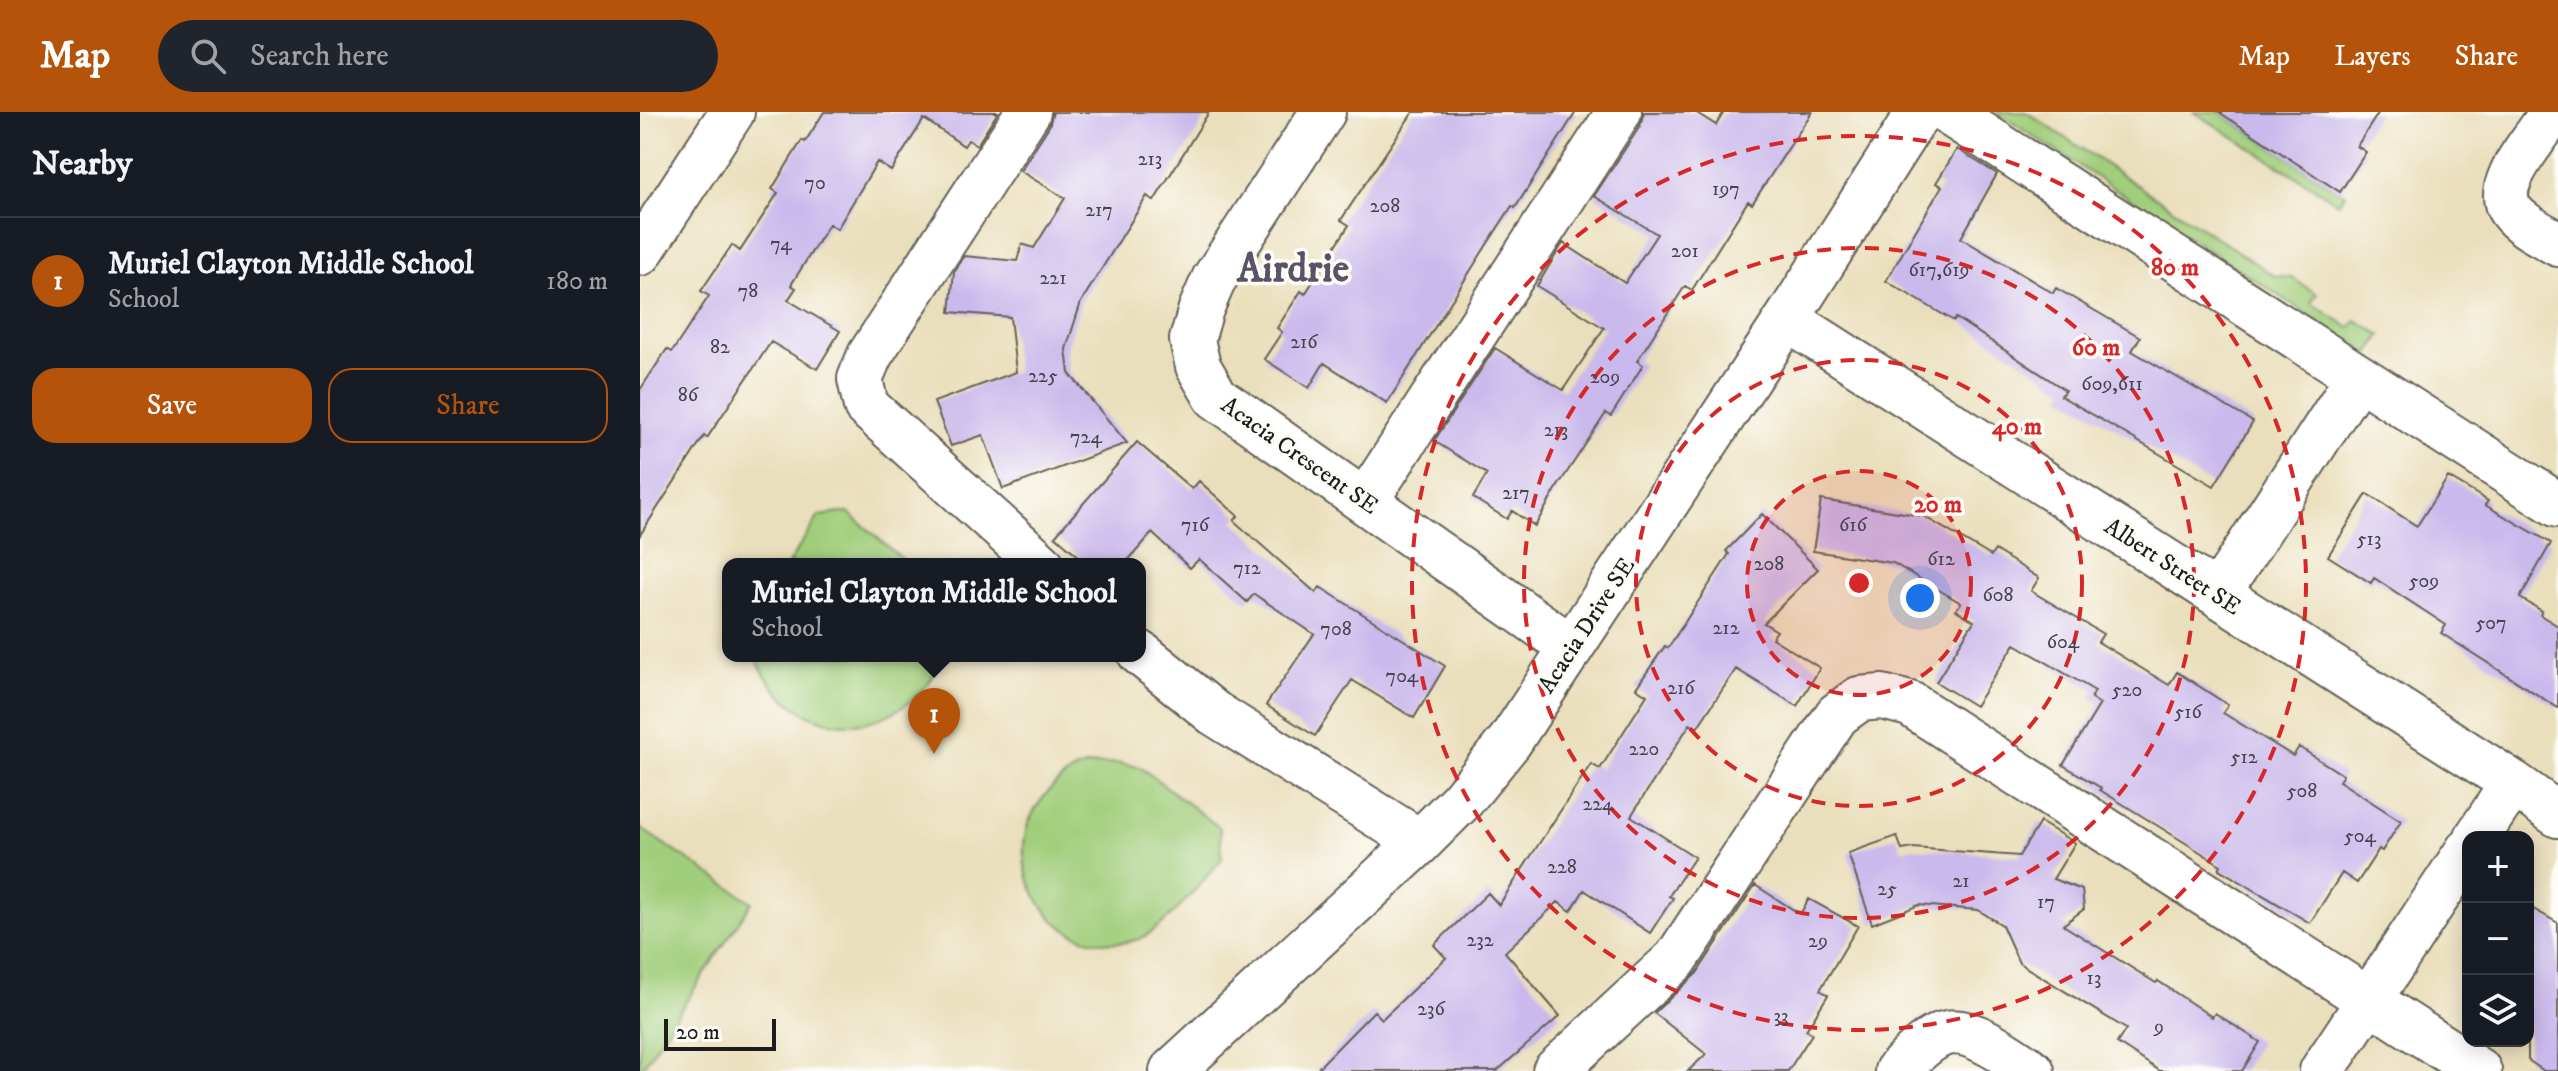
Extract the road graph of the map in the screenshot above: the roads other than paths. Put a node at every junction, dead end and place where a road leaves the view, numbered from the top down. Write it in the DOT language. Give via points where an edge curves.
graph roads {
  1 [pos="732,112"];
  2 [pos="1028,112"];
  3 [pos="1323,112"];
  4 [pos="1619,112"];
  5 [pos="1919,112"];
  6 [pos="1947,112"];
  7 [pos="2543,126"];
  8 [pos="2543,235"];
  9 [pos="640,253"];
  10 [pos="1787,319"];
  11 [pos="2358,377"];
  12 [pos="1365,502"];
  13 [pos="2558,505"];
  14 [pos="1034,558"];
  15 [pos="2218,594"];
  16 [pos="1571,647"];
  17 [pos="1146,658"];
  18 [pos="2513,783"];
  19 [pos="2558,815"];
  20 [pos="2481,831"];
  21 [pos="1420,842"];
  22 [pos="2462,859"];
  23 [pos="2370,999"];
  24 [pos="1172,1071"];
  25 [pos="1555,1071"];
  26 [pos="1897,1071"];
  27 [pos="2032,1071"];
  28 [pos="2322,1071"];
  29 [pos="2479,1071"];
  1 -- 9 [label="street"];
  2 -- 14 [label="street" via="870,355 860,379 866,406"];
  3 -- 12 [label="street, Acacia Crescent SE" via="1214,279 1192,340 1198,366 1216,397"];
  4 -- 12 [label="street"];
  5 -- 10 [label="street, Acacia Drive SE"];
  6 -- 11 [label="street"];
  7 -- 8 [label="street" via="2509,178 2505,196 2511,211"];
  10 -- 15 [label="street, Albert Street SE"];
  10 -- 16 [label="street, Acacia Drive SE"];
  11 -- 13 [label="street"];
  11 -- 15 [label="street"];
  12 -- 16 [label="street, Acacia Crescent SE"];
  15 -- 18 [label="street, Albert Street SE"];
  16 -- 21 [label="street, Acacia Drive SE" via="1510,741"];
  17 -- 21 [label="street" via="1214,713"];
  18 -- 19 [label="street, Albert Street SE"];
  18 -- 20 [label="street"];
  21 -- 24 [label="street, Acacia Drive SE"];
  22 -- 23 [label="street"];
  23 -- 25 [label="street" via="1910,704 1882,697 1859,699 1837,715 1676,959"];
  23 -- 28 [label="street"];
  23 -- 29 [label="street"];
  26 -- 27 [label="street" via="1948,1033 1990,1044"];
}
